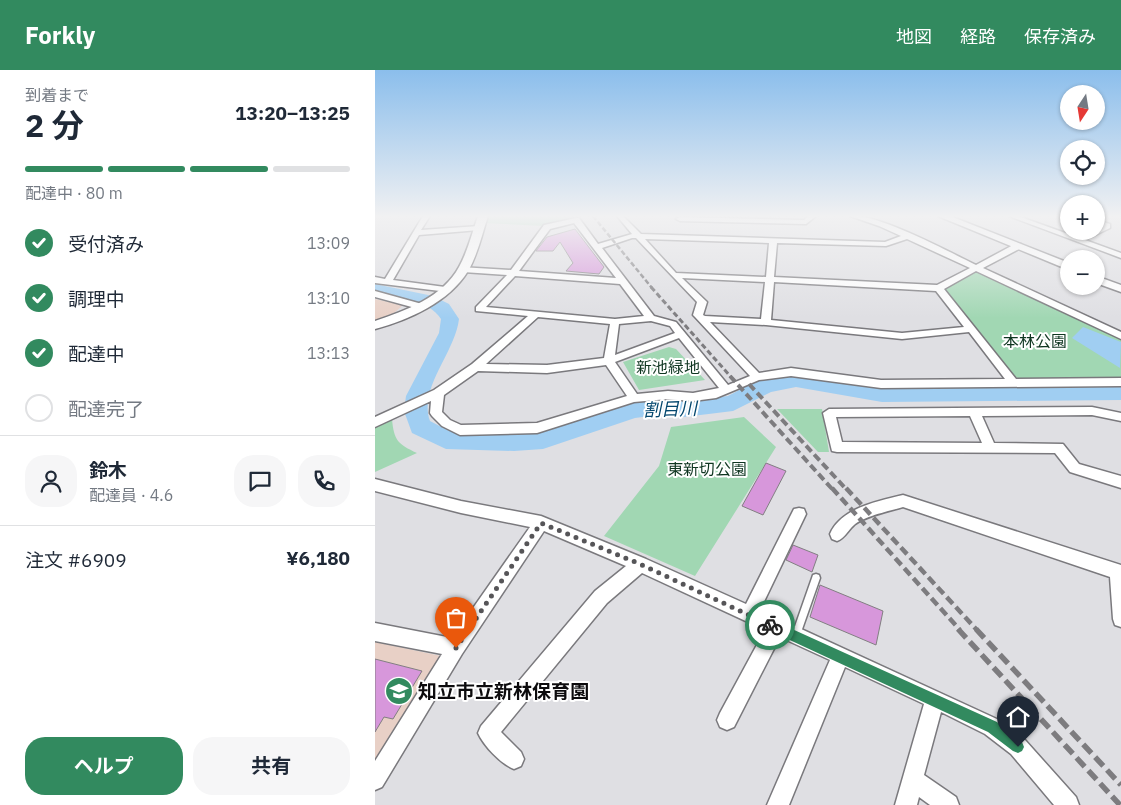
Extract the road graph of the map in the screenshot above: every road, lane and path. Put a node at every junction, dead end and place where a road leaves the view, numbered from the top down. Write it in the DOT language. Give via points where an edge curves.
graph roads {
  1 [pos="405,250"];
  2 [pos="470,250"];
  3 [pos="530,250"];
  4 [pos="599,250"];
  5 [pos="652,250"];
  6 [pos="772,250"];
  7 [pos="938,250"];
  8 [pos="1011,250"];
  9 [pos="1028,250"];
  10 [pos="1106,250"];
  11 [pos="1121,256"];
  12 [pos="1060,263"];
  13 [pos="463,269"];
  14 [pos="978,269"];
  15 [pos="513,273"];
  16 [pos="674,275"];
  17 [pos="770,278"];
  18 [pos="375,280"];
  19 [pos="621,281"];
  20 [pos="387,282"];
  21 [pos="1105,283"];
  22 [pos="939,288"];
  23 [pos="1121,289"];
  24 [pos="441,293"];
  25 [pos="375,294"];
  26 [pos="422,305"];
  27 [pos="535,315"];
  28 [pos="651,318"];
  29 [pos="702,319"];
  30 [pos="615,322"];
  31 [pos="766,322"];
  32 [pos="375,325"];
  33 [pos="972,329"];
  34 [pos="681,334"];
  35 [pos="1121,336"];
  36 [pos="609,361"];
  37 [pos="476,367"];
  38 [pos="757,377"];
  39 [pos="1012,381"];
  40 [pos="1121,382"];
  41 [pos="726,390"];
  42 [pos="434,395"];
  43 [pos="635,398"];
  44 [pos="974,413"];
  45 [pos="1121,417"];
  46 [pos="375,422"];
  47 [pos="990,447"];
  48 [pos="1121,482"];
  49 [pos="377,488"];
  50 [pos="799,514"];
  51 [pos="541,523"];
  52 [pos="837,534"];
  53 [pos="640,564"];
  54 [pos="816,578"];
  55 [pos="749,615"];
  56 [pos="1121,619"];
  57 [pos="776,628"];
  58 [pos="375,632"];
  59 [pos="796,636"];
  60 [pos="456,648"];
  61 [pos="840,657"];
  62 [pos="935,699"];
  63 [pos="727,720"];
  64 [pos="514,759"];
  65 [pos="375,780"];
  66 [pos="913,780"];
  67 [pos="778,805"];
  68 [pos="906,805"];
  69 [pos="948,805"];
  70 [pos="1068,805"];
  1 -- 20 [label="street"];
  2 -- 13 [label="street"];
  3 -- 15 [label="street"];
  4 -- 19 [label="street"];
  5 -- 16 [label="street"];
  6 -- 17 [label="street"];
  7 -- 14 [label="street"];
  8 -- 14 [label="street"];
  9 -- 12 [label="street"];
  10 -- 11 [label="street"];
  13 -- 15 [label="street"];
  13 -- 24 [label="street"];
  14 -- 22 [label="street"];
  14 -- 35 [label="street"];
  15 -- 19 [label="street"];
  15 -- 27 [label="street" via="479,309"];
  16 -- 17 [label="street"];
  16 -- 29 [label="street" via="702,302 698,315"];
  17 -- 22 [label="street"];
  17 -- 31 [label="street"];
  18 -- 20 [label="street"];
  19 -- 28 [label="street"];
  20 -- 24 [label="street"];
  21 -- 23 [label="street"];
  22 -- 33 [label="street"];
  24 -- 26 [label="street"];
  25 -- 26 [label="street"];
  26 -- 32 [label="street"];
  27 -- 30 [label="street"];
  27 -- 37 [label="street"];
  28 -- 30 [label="street"];
  28 -- 34 [label="street" via="673,324"];
  29 -- 31 [label="street"];
  29 -- 38 [label="street"];
  30 -- 36 [label="street"];
  31 -- 33 [label="street" via="902,336"];
  33 -- 39 [label="street"];
  34 -- 36 [label="street"];
  34 -- 41 [label="street"];
  36 -- 37 [label="street" via="547,369"];
  36 -- 43 [label="street"];
  37 -- 42 [label="street"];
  38 -- 39 [label="street" via="791,372 881,384"];
  38 -- 41 [label="street"];
  39 -- 40 [label="street"];
  41 -- 43 [label="street" via="693,397 668,394"];
  42 -- 43 [label="street" via="436,413 460,430 537,428"];
  42 -- 46 [label="street"];
  44 -- 45 [label="street" via="1092,411"];
  44 -- 47 [label="street"];
  44 -- 47 [label="street" via="829,413 837,447"];
  47 -- 48 [label="street" via="1058,448 1075,468"];
  49 -- 51 [label="street"];
  50 -- 55 [label="street"];
  51 -- 53 [label="street"];
  51 -- 60 [label="street"];
  52 -- 56 [label="street" via="850,519 903,501 1118,572"];
  53 -- 55 [label="street"];
  53 -- 64 [label="street" via="601,597 488,732"];
  54 -- 59 [label="lane"];
  55 -- 57 [label="street"];
  57 -- 59 [label="street"];
  57 -- 63 [label="street"];
  58 -- 60 [label="street"];
  59 -- 61 [label="street"];
  60 -- 65 [label="street"];
  61 -- 62 [label="street"];
  61 -- 67 [label="street"];
  62 -- 66 [label="street"];
  62 -- 70 [label="street" via="992,727 1018,747"];
  66 -- 68 [label="street"];
  66 -- 69 [label="street"];
}
